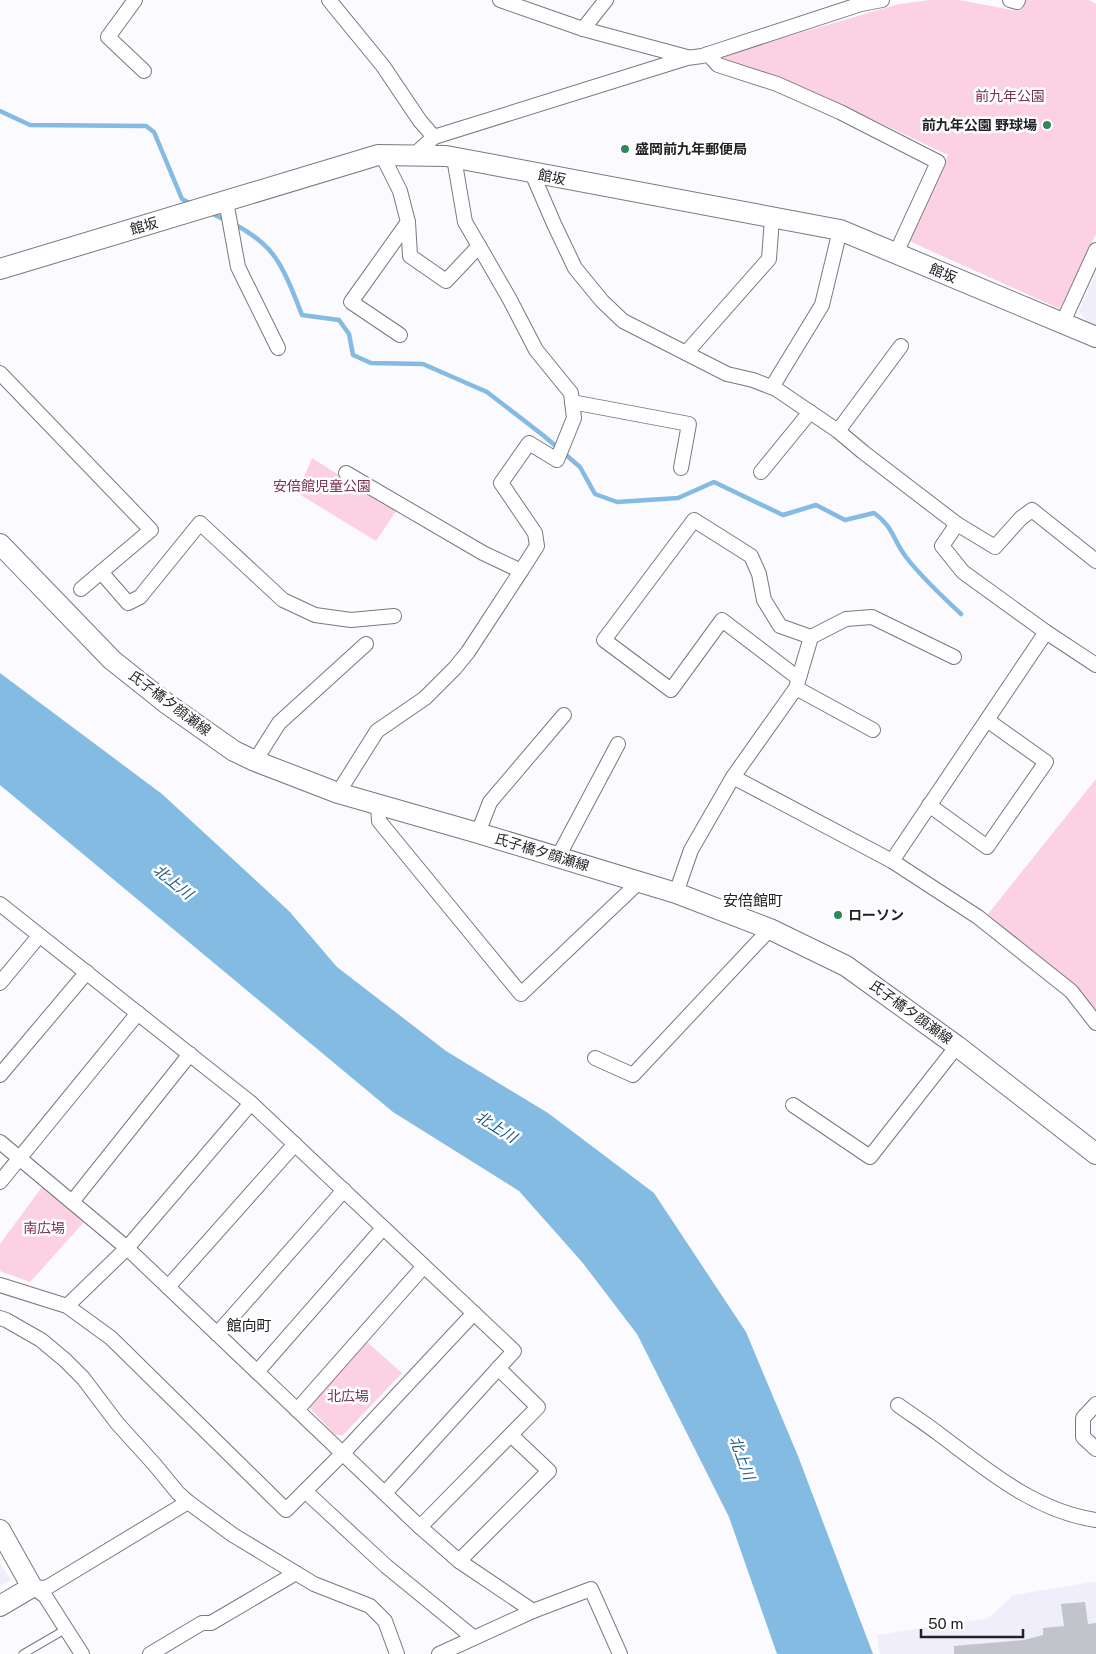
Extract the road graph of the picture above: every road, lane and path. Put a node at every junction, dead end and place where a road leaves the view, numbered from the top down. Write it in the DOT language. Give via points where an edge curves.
graph roads {
  1 [pos="135,0"];
  2 [pos="329,0"];
  3 [pos="500,0"];
  4 [pos="606,0"];
  5 [pos="882,0"];
  6 [pos="1010,0"];
  7 [pos="1018,0"];
  8 [pos="859,2"];
  9 [pos="583,29"];
  10 [pos="708,54"];
  11 [pos="687,58"];
  12 [pos="144,71"];
  13 [pos="434,137"];
  14 [pos="382,154"];
  15 [pos="414,155"];
  16 [pos="454,158"];
  17 [pos="532,173"];
  18 [pos="219,203"];
  19 [pos="772,218"];
  20 [pos="408,222"];
  21 [pos="840,230"];
  22 [pos="479,246"];
  23 [pos="1096,250"];
  24 [pos="896,253"];
  25 [pos="0,269"];
  26 [pos="1063,322"];
  27 [pos="400,335"];
  28 [pos="1096,337"];
  29 [pos="901,346"];
  30 [pos="278,348"];
  31 [pos="686,353"];
  32 [pos="0,373"];
  33 [pos="772,387"];
  34 [pos="572,402"];
  35 [pos="810,412"];
  36 [pos="838,431"];
  37 [pos="681,468"];
  38 [pos="761,472"];
  39 [pos="346,473"];
  40 [pos="957,524"];
  41 [pos="0,544"];
  42 [pos="1096,561"];
  43 [pos="521,571"];
  44 [pos="101,572"];
  45 [pos="81,589"];
  46 [pos="394,616"];
  47 [pos="1046,632"];
  48 [pos="811,637"];
  49 [pos="366,644"];
  50 [pos="954,657"];
  51 [pos="1096,665"];
  52 [pos="797,683"];
  53 [pos="564,715"];
  54 [pos="987,720"];
  55 [pos="873,730"];
  56 [pos="618,744"];
  57 [pos="255,761"];
  58 [pos="733,776"];
  59 [pos="338,793"];
  60 [pos="378,804"];
  61 [pos="929,805"];
  62 [pos="478,833"];
  63 [pos="558,857"];
  64 [pos="892,861"];
  65 [pos="640,882"];
  66 [pos="676,894"];
  67 [pos="0,904"];
  68 [pos="770,928"];
  69 [pos="40,936"];
  70 [pos="87,972"];
  71 [pos="0,983"];
  72 [pos="138,1013"];
  73 [pos="1096,1023"];
  74 [pos="957,1046"];
  75 [pos="190,1054"];
  76 [pos="595,1058"];
  77 [pos="0,1075"];
  78 [pos="251,1103"];
  79 [pos="793,1106"];
  80 [pos="0,1142"];
  81 [pos="295,1144"];
  82 [pos="1096,1154"];
  83 [pos="19,1158"];
  84 [pos="0,1182"];
  85 [pos="344,1190"];
  86 [pos="72,1202"];
  87 [pos="383,1228"];
  88 [pos="127,1248"];
  89 [pos="424,1266"];
  90 [pos="0,1286"];
  91 [pos="168,1287"];
  92 [pos="67,1306"];
  93 [pos="474,1313"];
  94 [pos="0,1318"];
  95 [pos="217,1334"];
  96 [pos="498,1368"];
  97 [pos="258,1372"];
  98 [pos="1096,1404"];
  99 [pos="898,1406"];
  100 [pos="297,1410"];
  101 [pos="511,1435"];
  102 [pos="1096,1449"];
  103 [pos="343,1454"];
  104 [pos="305,1491"];
  105 [pos="385,1493"];
  106 [pos="188,1502"];
  107 [pos="1096,1520"];
  108 [pos="420,1527"];
  109 [pos="0,1530"];
  110 [pos="459,1561"];
  111 [pos="296,1573"];
  112 [pos="32,1587"];
  113 [pos="0,1606"];
  114 [pos="533,1611"];
  115 [pos="66,1629"];
  116 [pos="474,1638"];
  117 [pos="24,1654"];
  118 [pos="82,1654"];
  119 [pos="150,1654"];
  120 [pos="397,1654"];
  121 [pos="439,1654"];
  122 [pos="620,1654"];
  1 -- 12 [label="street" via="108,37"];
  2 -- 13 [label="street" via="383,66 420,122"];
  3 -- 9 [label="street"];
  4 -- 9 [label="street"];
  5 -- 8 [label="street"];
  6 -- 7 [label="street"];
  8 -- 10 [label="street"];
  9 -- 11 [label="street"];
  10 -- 11 [label="street"];
  10 -- 24 [label="street" via="718,65 777,84 938,162"];
  11 -- 13 [label="street"];
  13 -- 15 [label="street"];
  14 -- 15 [label="main road, 館坂"];
  14 -- 18 [label="main road, 館坂"];
  14 -- 20 [label="street" via="400,191"];
  15 -- 16 [label="main road, 館坂"];
  16 -- 17 [label="main road, 館坂"];
  16 -- 22 [label="street" via="465,222"];
  17 -- 19 [label="main road, 館坂"];
  17 -- 31 [label="street" via="575,268 602,301 623,322"];
  18 -- 25 [label="main road, 館坂"];
  18 -- 30 [label="street" via="238,268"];
  19 -- 21 [label="main road, 館坂"];
  19 -- 31 [label="street" via="769,259"];
  20 -- 22 [label="street" via="410,256 446,281"];
  20 -- 27 [label="street" via="352,302"];
  21 -- 24 [label="main road, 館坂"];
  21 -- 33 [label="street" via="822,305"];
  22 -- 34 [label="street" via="536,350 571,393"];
  23 -- 26 [label="street"];
  24 -- 26 [label="main road, 館坂"];
  26 -- 28 [label="main road, 館坂"];
  29 -- 36 [label="street"];
  31 -- 33 [label="street" via="727,374"];
  32 -- 44 [label="street" via="151,530"];
  33 -- 35 [label="street"];
  34 -- 37 [label="street" via="689,424"];
  34 -- 43 [label="street" via="574,418 557,460 529,443 501,483 535,533 537,546"];
  35 -- 36 [label="street"];
  35 -- 38 [label="street"];
  36 -- 40 [label="street"];
  39 -- 43 [label="street" via="483,553"];
  40 -- 42 [label="street" via="995,547 1032,510"];
  40 -- 47 [label="street" via="942,546 963,572"];
  41 -- 57 [label="main road, 氏子橋夕顔瀬線" via="112,660 227,746"];
  43 -- 59 [label="street" via="455,668 425,698 377,731"];
  44 -- 45 [label="street"];
  44 -- 46 [label="street" via="128,602 140,596 200,524 282,600 315,615 351,620"];
  47 -- 51 [label="street"];
  47 -- 54 [label="street"];
  48 -- 50 [label="street" via="846,619 872,617"];
  48 -- 52 [label="street"];
  48 -- 52 [label="street" via="780,626 764,600 759,574 751,556 694,520 604,640 671,690 722,620"];
  49 -- 57 [label="street" via="279,722"];
  52 -- 55 [label="street"];
  52 -- 58 [label="street"];
  53 -- 62 [label="street" via="490,802"];
  54 -- 61 [label="street"];
  54 -- 61 [label="street" via="1046,762 987,847"];
  56 -- 63 [label="street"];
  57 -- 59 [label="main road, 氏子橋夕顔瀬線"];
  58 -- 64 [label="street"];
  58 -- 66 [label="street" via="691,850"];
  59 -- 60 [label="main road, 氏子橋夕顔瀬線"];
  60 -- 62 [label="main road, 氏子橋夕顔瀬線"];
  60 -- 65 [label="street" via="379,821 521,994"];
  61 -- 64 [label="street"];
  62 -- 63 [label="main road, 氏子橋夕顔瀬線"];
  63 -- 65 [label="main road, 氏子橋夕顔瀬線"];
  64 -- 73 [label="street" via="1002,936 1071,991"];
  65 -- 66 [label="main road, 氏子橋夕顔瀬線"];
  66 -- 68 [label="main road, 氏子橋夕顔瀬線"];
  67 -- 69 [label="street"];
  68 -- 74 [label="main road, 氏子橋夕顔瀬線" via="846,966"];
  68 -- 76 [label="street" via="633,1075"];
  69 -- 70 [label="street"];
  69 -- 71 [label="street"];
  70 -- 72 [label="street"];
  70 -- 77 [label="street"];
  72 -- 75 [label="street"];
  72 -- 83 [label="street"];
  74 -- 79 [label="street" via="870,1157"];
  74 -- 82 [label="main road, 氏子橋夕顔瀬線"];
  75 -- 78 [label="street"];
  75 -- 86 [label="street"];
  78 -- 81 [label="street"];
  78 -- 88 [label="street"];
  80 -- 83 [label="street"];
  81 -- 85 [label="street"];
  81 -- 91 [label="street"];
  83 -- 84 [label="street"];
  83 -- 86 [label="street"];
  85 -- 87 [label="street"];
  85 -- 95 [label="street"];
  86 -- 88 [label="street"];
  87 -- 89 [label="street"];
  87 -- 97 [label="street"];
  88 -- 91 [label="street"];
  88 -- 92 [label="street"];
  89 -- 93 [label="street"];
  89 -- 100 [label="street"];
  90 -- 92 [label="street"];
  91 -- 95 [label="street"];
  92 -- 104 [label="street" via="111,1338 286,1510"];
  93 -- 96 [label="street" via="514,1351"];
  93 -- 103 [label="street"];
  94 -- 106 [label="street" via="41,1340 66,1360"];
  95 -- 97 [label="street"];
  96 -- 101 [label="street" via="538,1407"];
  96 -- 105 [label="street"];
  97 -- 100 [label="street"];
  98 -- 102 [label="street" via="1083,1418 1082,1437"];
  99 -- 107 [label="street" via="1012,1488 1054,1509"];
  100 -- 103 [label="street"];
  101 -- 108 [label="street"];
  101 -- 110 [label="street" via="549,1470"];
  103 -- 104 [label="street"];
  103 -- 105 [label="street"];
  104 -- 116 [label="street" via="386,1566"];
  105 -- 108 [label="street"];
  106 -- 111 [label="street" via="232,1535"];
  106 -- 112 [label="street" via="46,1588"];
  108 -- 110 [label="street"];
  109 -- 112 [label="main road"];
  110 -- 114 [label="street"];
  111 -- 119 [label="street"];
  111 -- 120 [label="street" via="314,1584 370,1606 385,1621"];
  112 -- 113 [label="main road"];
  112 -- 115 [label="street" via="45,1596"];
  114 -- 116 [label="street"];
  114 -- 122 [label="street" via="592,1589"];
  115 -- 117 [label="lane"];
  115 -- 118 [label="street"];
  116 -- 121 [label="street"];
}
